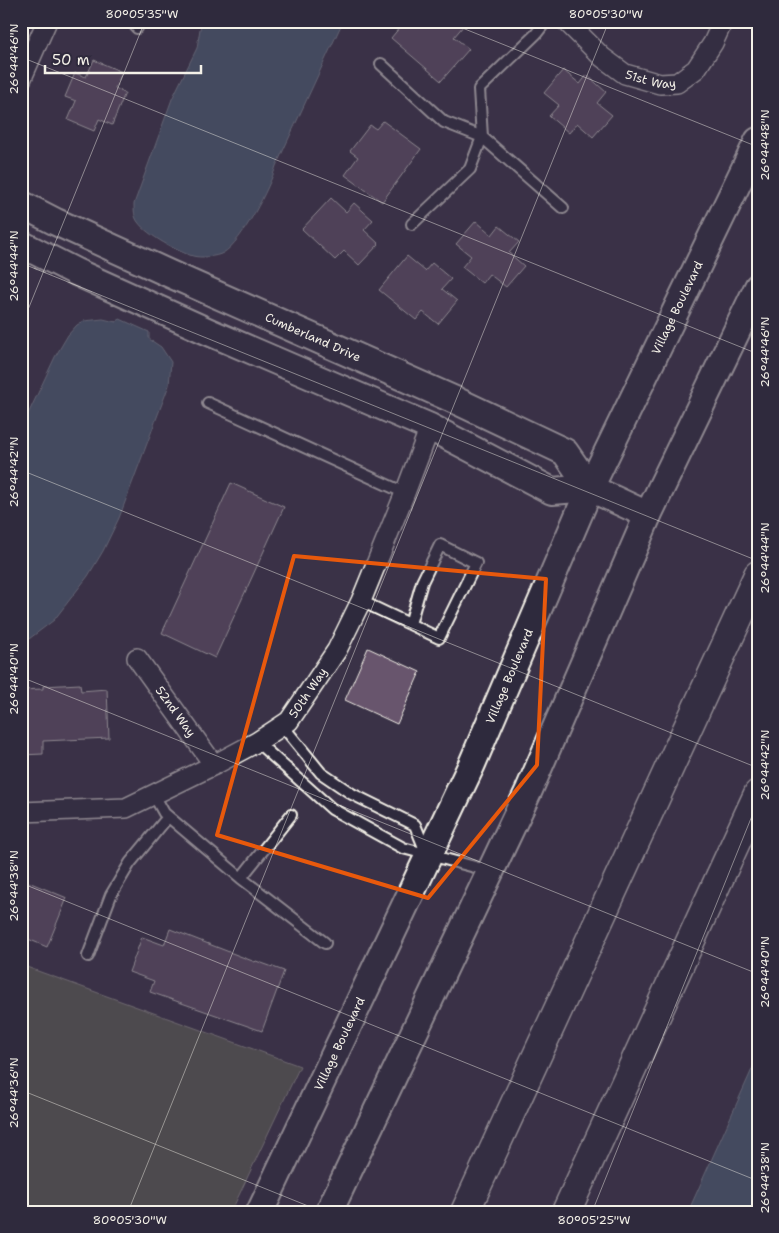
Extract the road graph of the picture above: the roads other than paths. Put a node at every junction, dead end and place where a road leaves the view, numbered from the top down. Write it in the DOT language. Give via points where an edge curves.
graph roads {
  1 [pos="48,21"];
  2 [pos="546,21"];
  3 [pos="566,21"];
  4 [pos="723,21"];
  5 [pos="381,64"];
  6 [pos="21,80"];
  7 [pos="482,137"];
  8 [pos="758,141"];
  9 [pos="21,204"];
  10 [pos="563,208"];
  11 [pos="412,224"];
  12 [pos="21,244"];
  13 [pos="758,287"];
  14 [pos="208,403"];
  15 [pos="430,427"];
  16 [pos="590,488"];
  17 [pos="405,493"];
  18 [pos="648,515"];
  19 [pos="758,576"];
  20 [pos="361,601"];
  21 [pos="410,624"];
  22 [pos="137,658"];
  23 [pos="282,725"];
  24 [pos="256,742"];
  25 [pos="214,765"];
  26 [pos="154,794"];
  27 [pos="758,794"];
  28 [pos="21,812"];
  29 [pos="291,815"];
  30 [pos="168,817"];
  31 [pos="428,855"];
  32 [pos="490,871"];
  33 [pos="242,878"];
  34 [pos="325,943"];
  35 [pos="88,956"];
  36 [pos="260,1212"];
  37 [pos="329,1212"];
  38 [pos="465,1212"];
  39 [pos="566,1212"];
  1 -- 6 [label="street"];
  2 -- 7 [label="lane" via="479,89"];
  3 -- 4 [label="street, 51st Way" via="602,57 625,74 660,84 677,83 696,69"];
  5 -- 7 [label="lane" via="444,122"];
  7 -- 10 [label="lane"];
  7 -- 11 [label="lane" via="470,168"];
  8 -- 16 [label="street, Village Boulevard"];
  9 -- 16 [label="street, Cumberland Drive" via="565,452"];
  12 -- 15 [label="street" via="209,332"];
  13 -- 18 [label="street"];
  14 -- 17 [label="lane"];
  15 -- 16 [label="street" via="552,491"];
  15 -- 17 [label="street, 50th Way"];
  16 -- 18 [label="street"];
  16 -- 31 [label="street, Village Boulevard" via="472,764"];
  17 -- 20 [label="street, 50th Way"];
  18 -- 32 [label="street" via="529,790"];
  19 -- 38 [label="highway"];
  20 -- 21 [label="lane"];
  20 -- 23 [label="street, 50th Way" via="337,650"];
  21 -- 21 [label="lane" via="439,638 476,563 440,545 422,582"];
  22 -- 25 [label="street, 52nd Way"];
  23 -- 24 [label="street, 50th Way"];
  23 -- 31 [label="lane" via="321,773 352,794 415,825"];
  24 -- 25 [label="street, 50th Way"];
  24 -- 31 [label="lane" via="332,809 403,848"];
  25 -- 26 [label="street, 50th Way"];
  26 -- 28 [label="street, 50th Way" via="126,808"];
  26 -- 30 [label="lane"];
  27 -- 39 [label="highway"];
  29 -- 33 [label="lane"];
  30 -- 33 [label="lane"];
  30 -- 35 [label="lane" via="130,863 111,895"];
  31 -- 32 [label="lane"];
  31 -- 36 [label="street, Village Boulevard"];
  32 -- 37 [label="street"];
  33 -- 34 [label="lane"];
}
